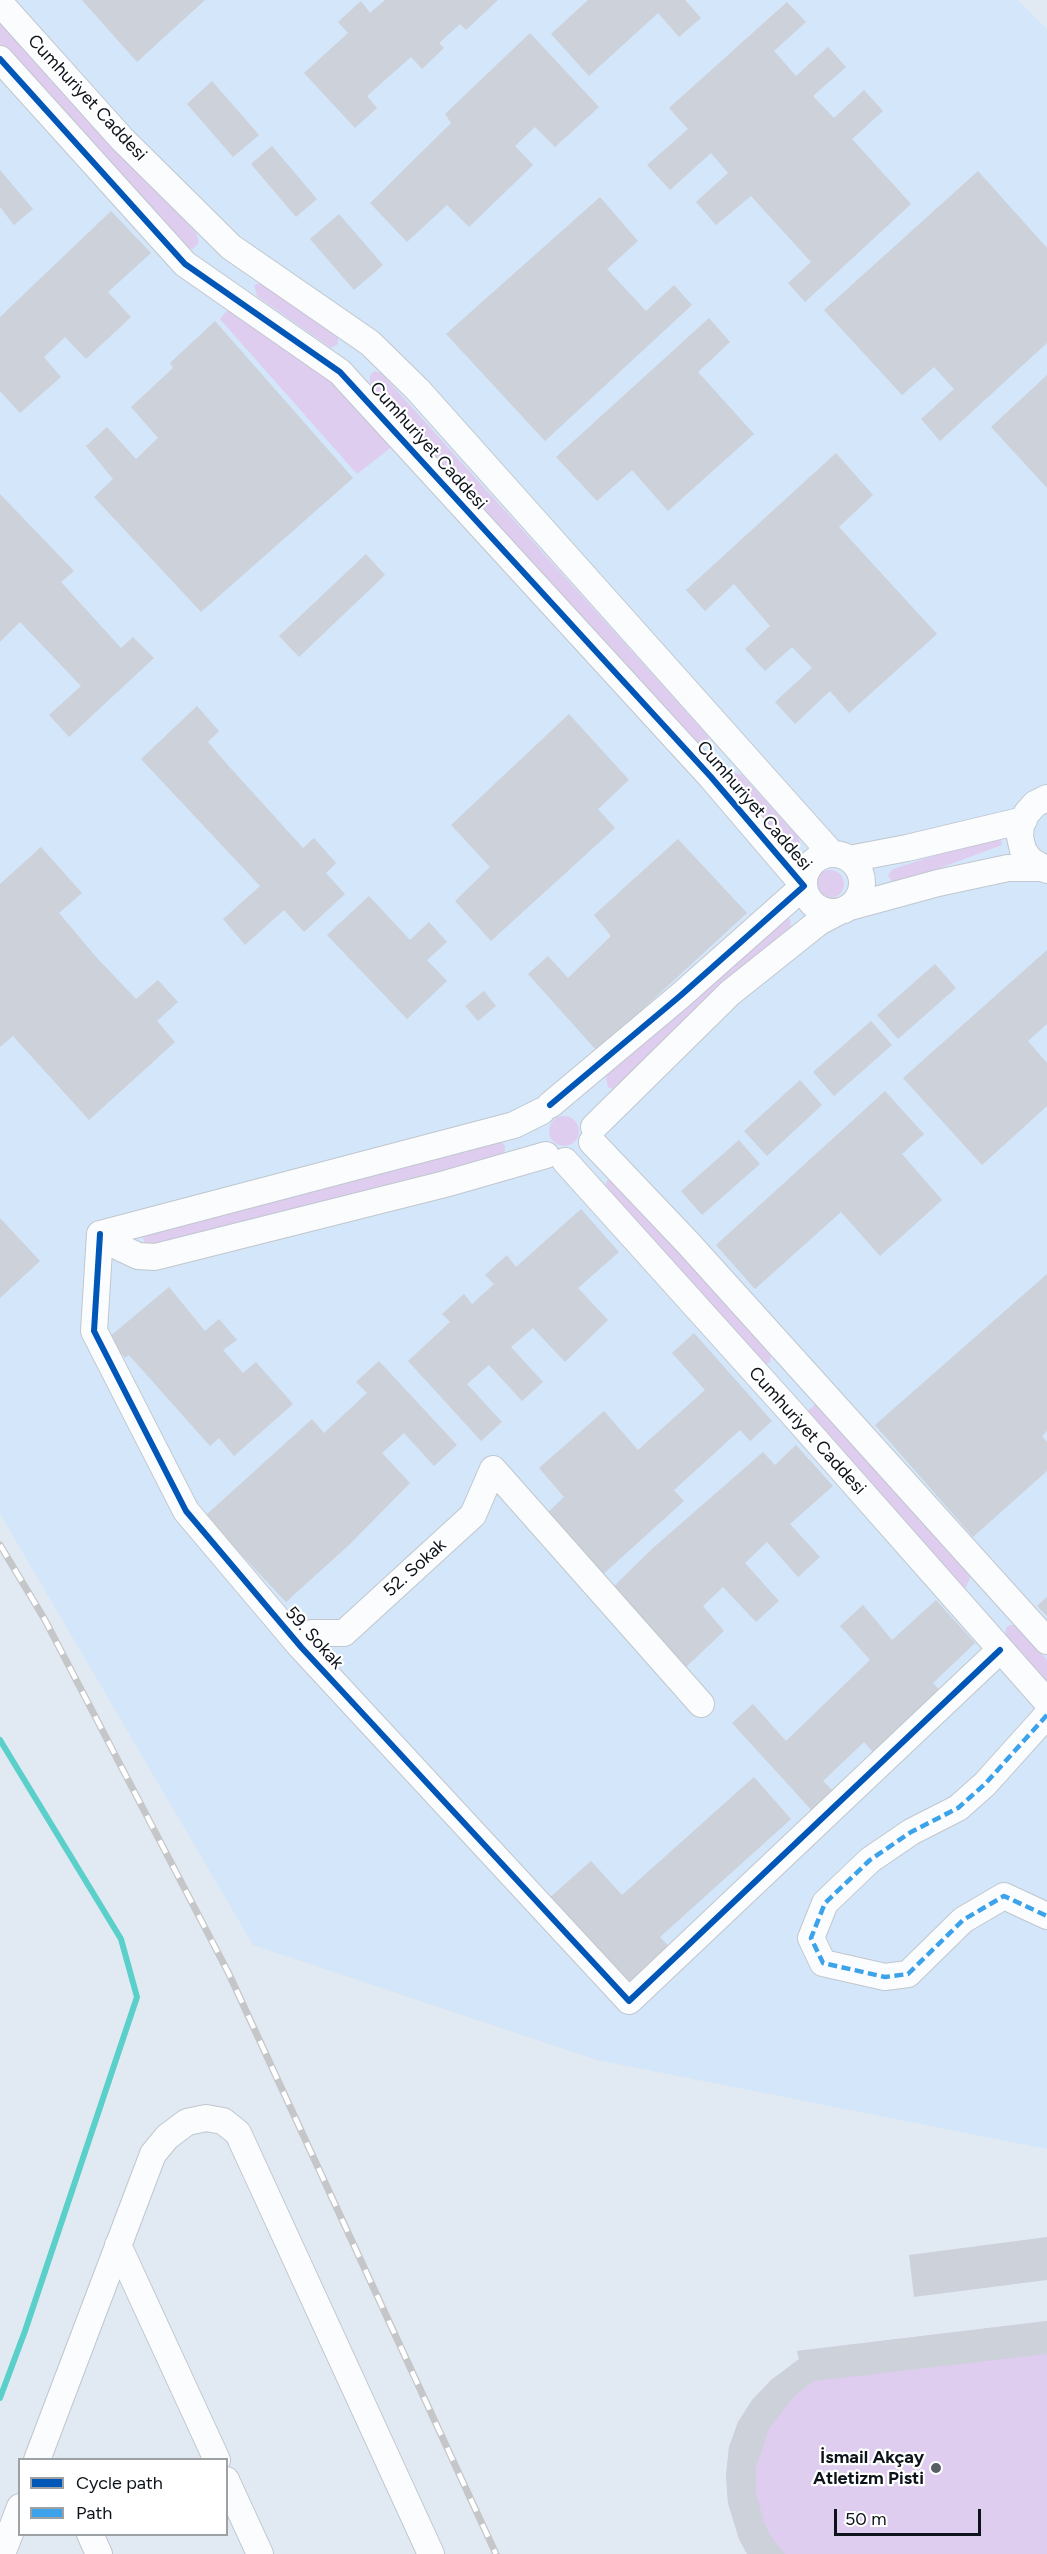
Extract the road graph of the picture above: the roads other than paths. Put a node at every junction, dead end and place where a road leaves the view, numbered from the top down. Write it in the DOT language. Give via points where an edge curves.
graph roads {
  1 [pos="0,3"];
  2 [pos="0,59"];
  3 [pos="1047,798"];
  4 [pos="1024,820"];
  5 [pos="840,856"];
  6 [pos="1044,869"];
  7 [pos="804,886"];
  8 [pos="845,909"];
  9 [pos="546,1108"];
  10 [pos="593,1135"];
  11 [pos="556,1158"];
  12 [pos="100,1234"];
  13 [pos="312,1634"];
  14 [pos="1047,1641"];
  15 [pos="1000,1650"];
  16 [pos="1047,1702"];
  17 [pos="701,1704"];
  18 [pos="1047,1715"];
  19 [pos="1047,1916"];
  20 [pos="118,2245"];
  21 [pos="46,2453"];
  22 [pos="216,2458"];
  23 [pos="228,2484"];
  24 [pos="18,2512"];
  25 [pos="90,2536"];
  26 [pos="2,2554"];
  27 [pos="99,2554"];
  28 [pos="260,2554"];
  29 [pos="431,2554"];
  1 -- 5 [label="street, Cumhuriyet Caddesi" via="122,139 231,247 370,343 418,390"];
  2 -- 7 [label="street, Cumhuriyet Caddesi" via="185,264 340,372 711,777"];
  3 -- 4 [label="street" via="1035,804"];
  4 -- 5 [label="street" via="907,848"];
  4 -- 6 [label="street" via="1020,837 1023,849 1030,860"];
  5 -- 7 [label="street" via="822,856 808,867"];
  5 -- 8 [label="street" via="856,865 862,883 861,892"];
  6 -- 8 [label="street" via="1008,868"];
  7 -- 8 [label="street" via="820,909"];
  7 -- 9 [label="street"];
  8 -- 10 [label="street" via="819,922 730,993"];
  9 -- 10 [label="street" via="568,1102 578,1105 591,1118"];
  9 -- 11 [label="street" via="537,1120 535,1138"];
  9 -- 12 [label="street" via="514,1125"];
  10 -- 11 [label="street" via="584,1155"];
  10 -- 14 [label="street, Cumhuriyet Caddesi"];
  11 -- 12 [label="street" via="155,1257 138,1256"];
  11 -- 15 [label="street, Cumhuriyet Caddesi" via="799,1421"];
  12 -- 15 [label="street, 59. Sokak" via="94,1331 186,1511 301,1647 629,2001"];
  13 -- 17 [label="street, 52. Sokak" via="344,1633 473,1515 493,1469"];
  15 -- 16 [label="street, Cumhuriyet Caddesi"];
  18 -- 19 [label="street" via="958,1808 911,1832 870,1860 825,1903 811,1938 823,1963 885,1977 908,1974 963,1920 1004,1896"];
  20 -- 21 [label="street"];
  20 -- 22 [label="street"];
  20 -- 29 [label="street" via="153,2154 167,2137 187,2122 206,2118 222,2121 238,2133"];
  23 -- 28 [label="street"];
  24 -- 26 [label="street"];
  25 -- 27 [label="street"];
}
